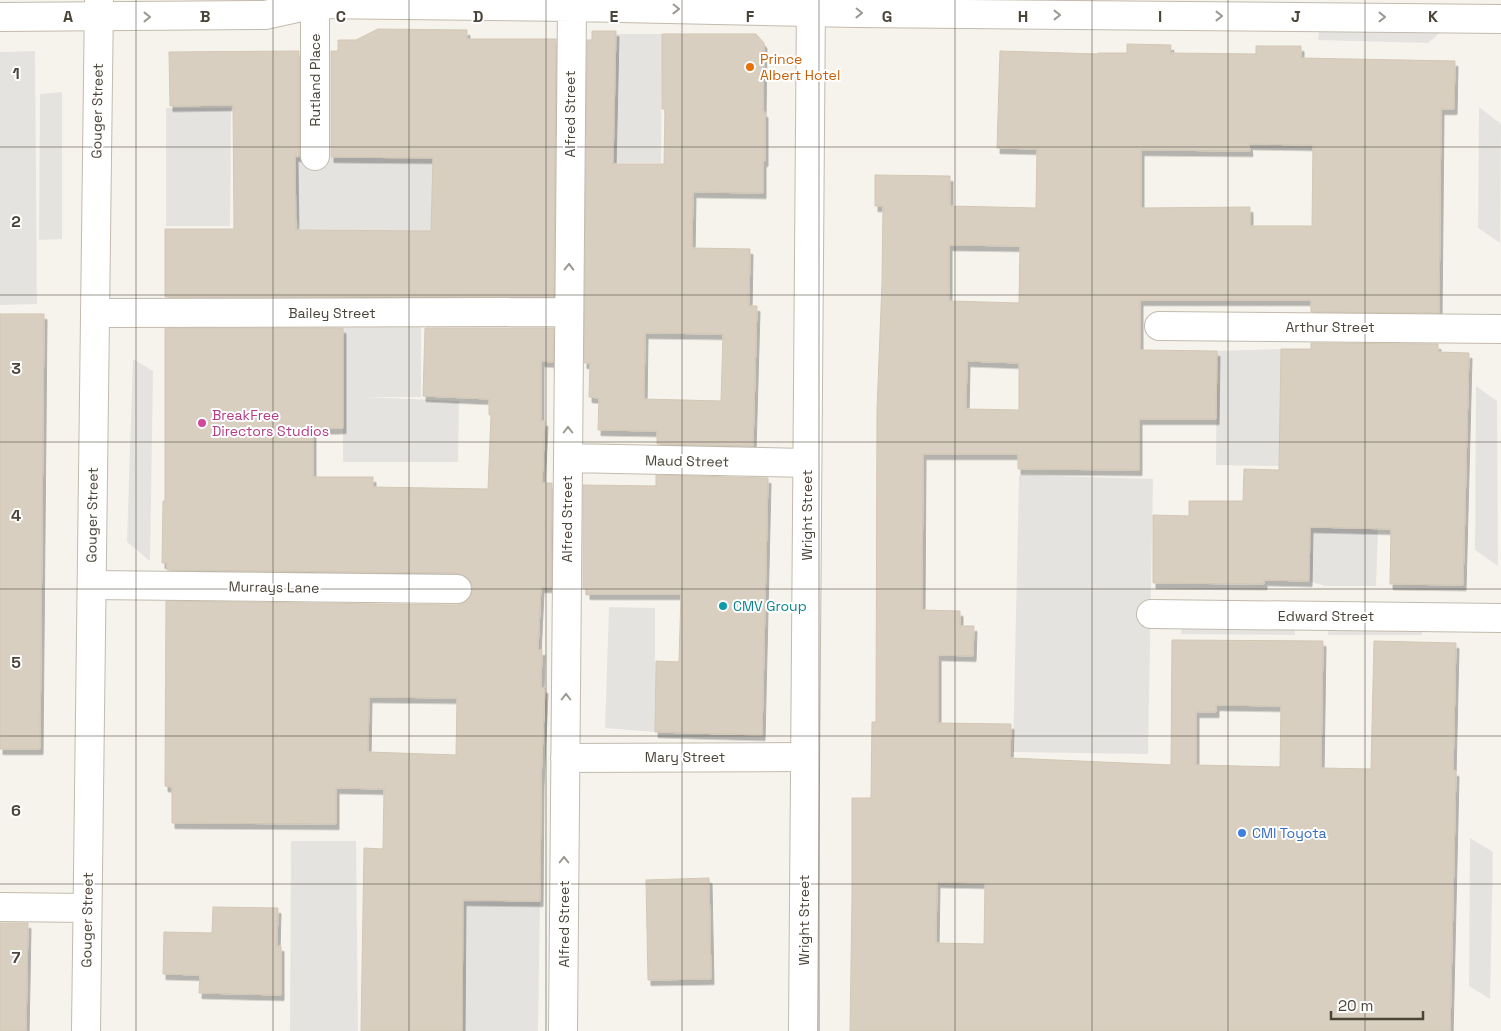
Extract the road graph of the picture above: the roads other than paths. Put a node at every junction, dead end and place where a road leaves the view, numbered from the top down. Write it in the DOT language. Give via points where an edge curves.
graph roads {
  1 [pos="314,4"];
  2 [pos="810,6"];
  3 [pos="572,7"];
  4 [pos="99,9"];
  5 [pos="0,17"];
  6 [pos="1501,18"];
  7 [pos="315,156"];
  8 [pos="569,312"];
  9 [pos="95,313"];
  10 [pos="1159,326"];
  11 [pos="1501,329"];
  12 [pos="568,458"];
  13 [pos="807,463"];
  14 [pos="92,585"];
  15 [pos="456,590"];
  16 [pos="1150,614"];
  17 [pos="1501,618"];
  18 [pos="805,757"];
  19 [pos="565,758"];
  20 [pos="0,907"];
  21 [pos="87,908"];
  22 [pos="86,1031"];
  23 [pos="563,1031"];
  24 [pos="803,1031"];
  1 -- 3 [label="street"];
  4 -- 1 [label="street, one-way" via="265,15"];
  1 -- 7 [label="street, Rutland Place"];
  3 -- 2 [label="street, one-way"];
  2 -- 6 [label="street, one-way"];
  2 -- 13 [label="street, Wright Street"];
  8 -- 3 [label="street, Alfred Street, one-way"];
  4 -- 5 [label="street"];
  4 -- 9 [label="street, Gouger Street"];
  8 -- 9 [label="street, Bailey Street"];
  12 -- 8 [label="street, Alfred Street, one-way"];
  9 -- 14 [label="street, Gouger Street"];
  10 -- 11 [label="street, Arthur Street"];
  12 -- 13 [label="street, Maud Street"];
  19 -- 12 [label="street, Alfred Street, one-way"];
  13 -- 18 [label="street, Wright Street"];
  14 -- 15 [label="street, Murrays Lane"];
  14 -- 21 [label="street, Gouger Street"];
  16 -- 17 [label="street, Edward Street"];
  18 -- 19 [label="street, Mary Street"];
  18 -- 24 [label="street, Wright Street"];
  23 -- 19 [label="street, Alfred Street, one-way"];
  20 -- 21 [label="street"];
  21 -- 22 [label="street, Gouger Street"];
}
